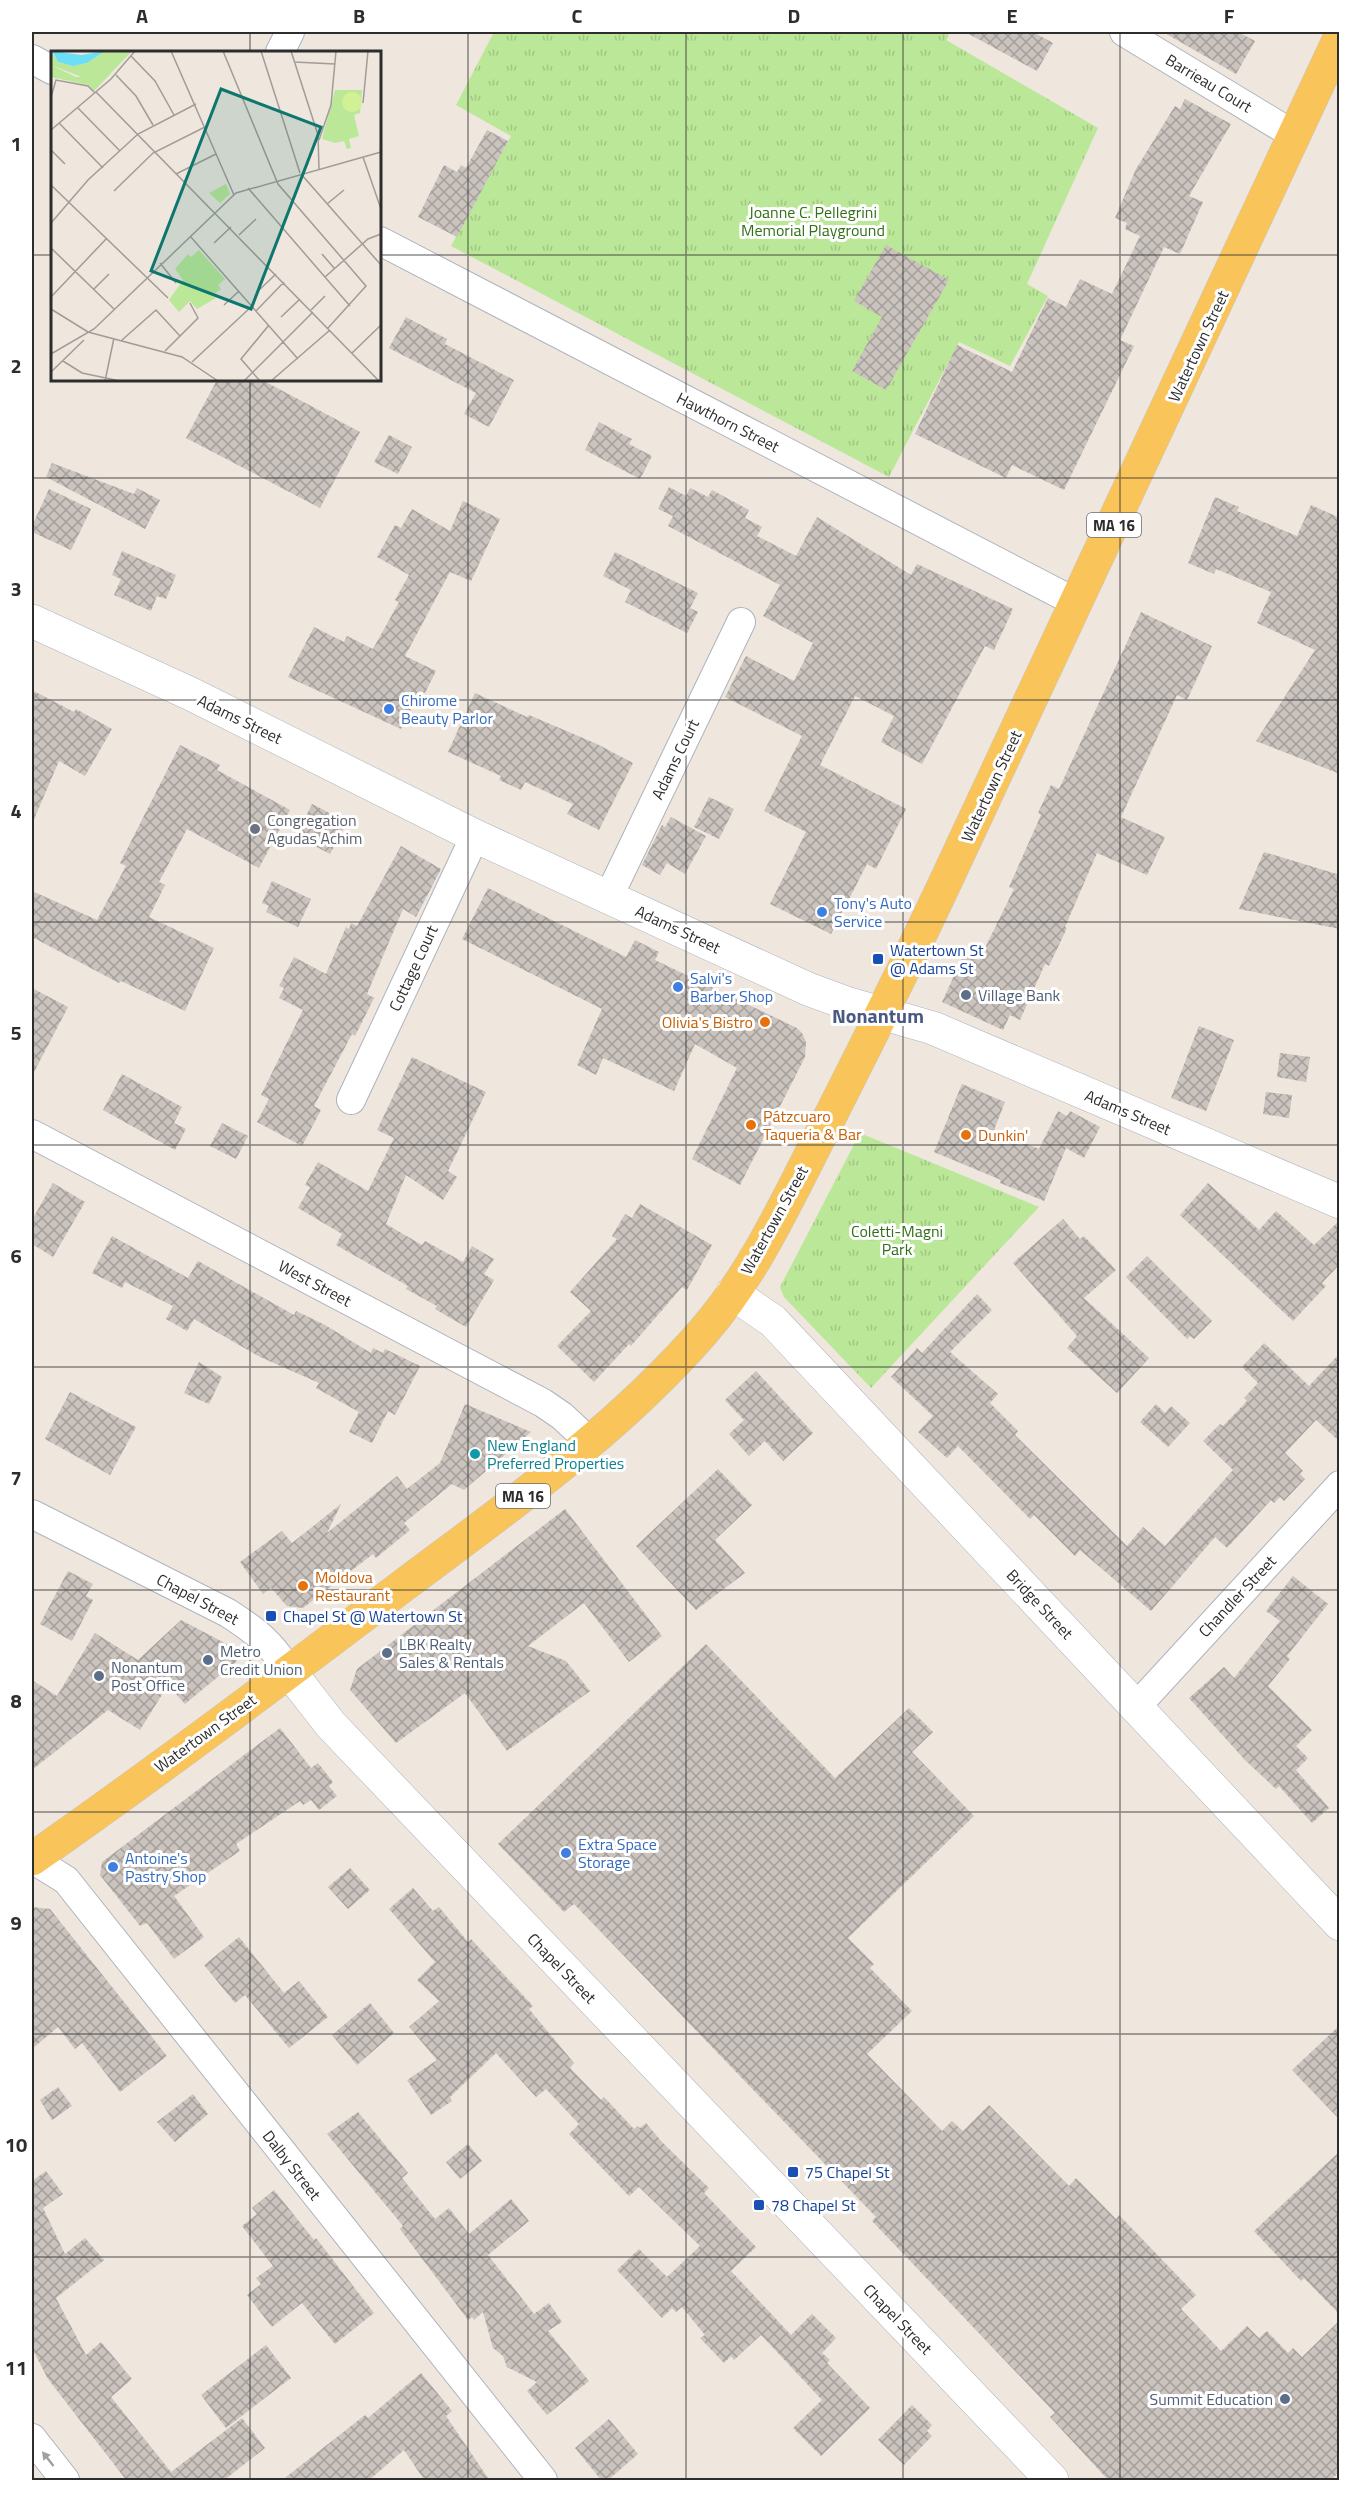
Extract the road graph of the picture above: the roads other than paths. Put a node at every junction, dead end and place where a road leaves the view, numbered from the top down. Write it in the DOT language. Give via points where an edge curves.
graph roads {
  1 [pos="290,32"];
  2 [pos="1124,32"];
  3 [pos="1340,36"];
  4 [pos="280,51"];
  5 [pos="32,59"];
  6 [pos="51,69"];
  7 [pos="1294,135"];
  8 [pos="381,242"];
  9 [pos="1077,603"];
  10 [pos="32,621"];
  11 [pos="741,622"];
  12 [pos="475,836"];
  13 [pos="609,896"];
  14 [pos="883,1012"];
  15 [pos="351,1100"];
  16 [pos="32,1134"];
  17 [pos="1340,1203"];
  18 [pos="732,1293"];
  19 [pos="591,1443"];
  20 [pos="1340,1485"];
  21 [pos="32,1514"];
  22 [pos="289,1671"];
  23 [pos="1136,1707"];
  24 [pos="32,1859"];
  25 [pos="1340,1924"];
  26 [pos="32,2438"];
  27 [pos="65,2481"];
  28 [pos="543,2481"];
  29 [pos="1052,2481"];
  1 -- 4 [label="street"];
  2 -- 7 [label="street, Barrieau Court"];
  3 -- 7 [label="main road, Watertown Street / MA 16"];
  5 -- 6 [label="street"];
  7 -- 9 [label="main road, Watertown Street / MA 16"];
  8 -- 9 [label="street, Hawthorn Street"];
  9 -- 14 [label="main road, Watertown Street / MA 16"];
  10 -- 12 [label="street, Adams Street" via="191,694"];
  11 -- 13 [label="street, Adams Court"];
  12 -- 13 [label="street, Adams Street"];
  12 -- 15 [label="street, Cottage Court"];
  13 -- 14 [label="street, Adams Street" via="808,989"];
  14 -- 17 [label="street, Adams Street" via="933,1028"];
  14 -- 18 [label="main road, Watertown Street / MA 16" via="771,1230"];
  16 -- 19 [label="street, West Street" via="543,1403"];
  18 -- 19 [label="main road, Watertown Street / MA 16" via="706,1329"];
  18 -- 23 [label="street, Bridge Street" via="773,1322"];
  19 -- 22 [label="main road, Watertown Street / MA 16"];
  20 -- 23 [label="street, Chandler Street"];
  21 -- 22 [label="street, Chapel Street" via="228,1613 273,1647"];
  22 -- 24 [label="main road, Watertown Street / MA 16"];
  22 -- 29 [label="street, Chapel Street" via="331,1725"];
  23 -- 25 [label="street, Bridge Street"];
  24 -- 28 [label="street, Dalby Street" via="66,1880"];
  27 -- 26 [label="street, one-way"];
}
